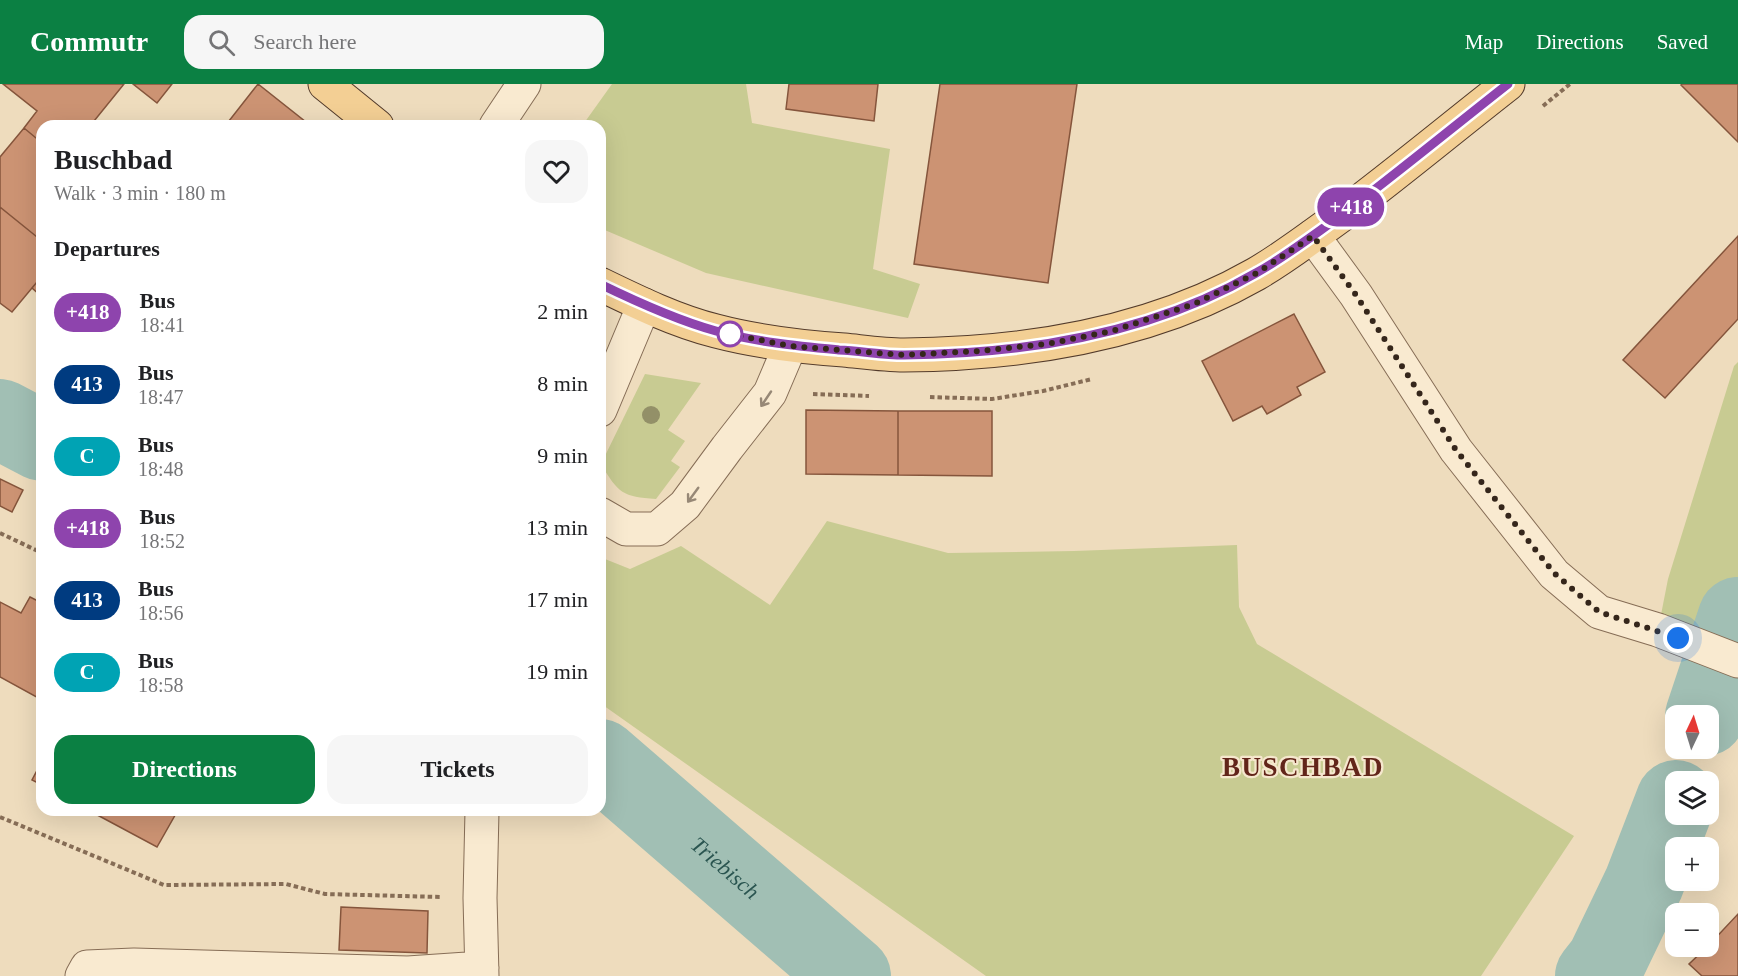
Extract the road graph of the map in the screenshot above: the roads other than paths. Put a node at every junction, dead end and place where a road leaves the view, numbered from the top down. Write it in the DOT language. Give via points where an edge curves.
graph roads {
  1 [pos="325,84"];
  2 [pos="524,84"];
  3 [pos="1508,84"];
  4 [pos="370,120"];
  5 [pos="500,120"];
  6 [pos="1313,236"];
  7 [pos="606,287"];
  8 [pos="644,305"];
  9 [pos="790,346"];
  10 [pos="606,396"];
  11 [pos="606,517"];
  12 [pos="1738,661"];
  13 [pos="482,816"];
  14 [pos="482,972"];
  15 [pos="82,976"];
  1 -- 4 [label="main road"];
  2 -- 5 [label="street"];
  3 -- 6 [label="main road"];
  6 -- 9 [label="main road" via="1257,273 1194,304 1112,331 1047,344 903,355"];
  6 -- 12 [label="street" via="1456,450 1554,573 1599,612"];
  7 -- 8 [label="main road"];
  8 -- 9 [label="main road" via="715,331"];
  8 -- 10 [label="street"];
  9 -- 11 [label="street, one-way" via="770,393 685,505 657,529 626,529"];
  13 -- 14 [label="street"];
  14 -- 15 [label="street" via="134,965 87,968"];
}
